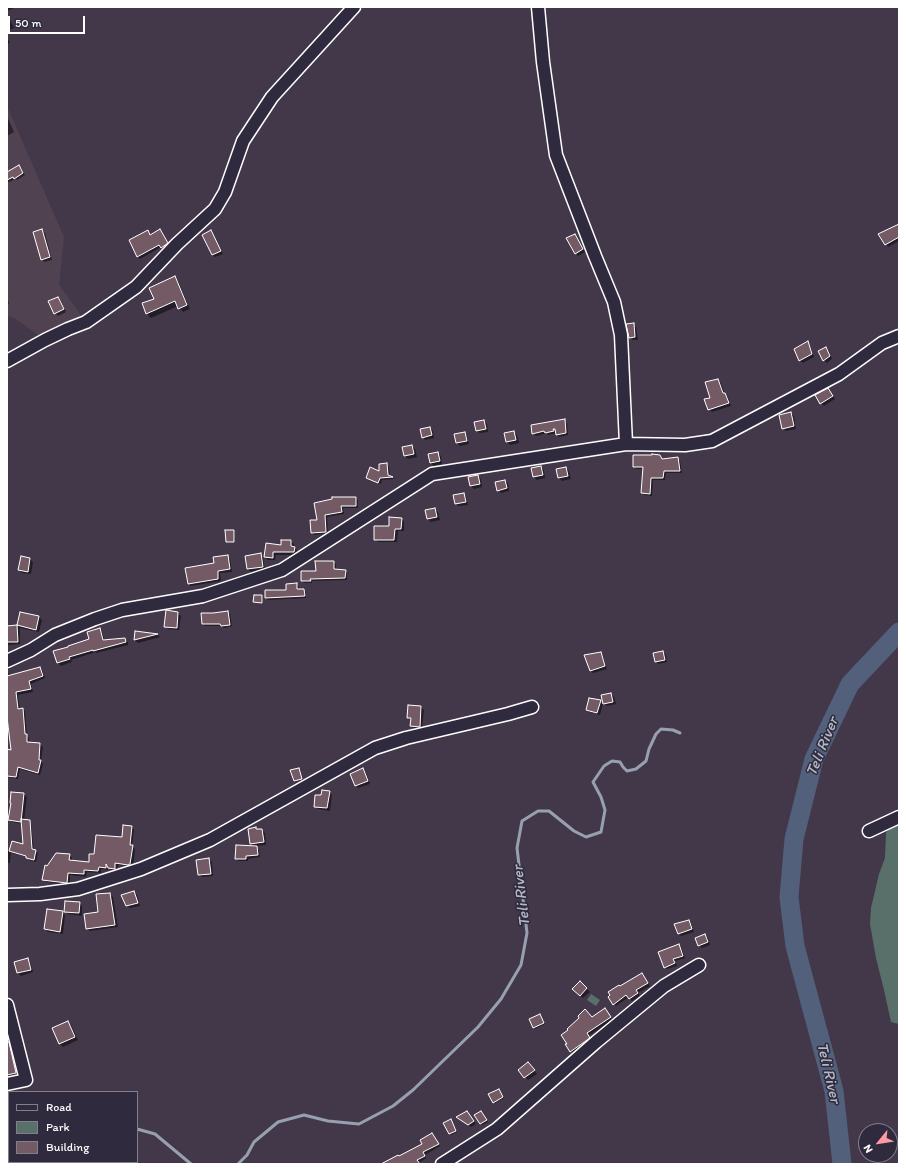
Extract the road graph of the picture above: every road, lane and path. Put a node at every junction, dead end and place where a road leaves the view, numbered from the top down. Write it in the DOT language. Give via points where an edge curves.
graph roads {
  1 [pos="354,7"];
  2 [pos="538,7"];
  3 [pos="899,336"];
  4 [pos="7,361"];
  5 [pos="626,444"];
  6 [pos="7,661"];
  7 [pos="532,706"];
  8 [pos="899,817"];
  9 [pos="869,831"];
  10 [pos="7,895"];
  11 [pos="699,965"];
  12 [pos="7,1004"];
  13 [pos="7,1084"];
  14 [pos="442,1164"];
  1 -- 4 [label="street" via="272,97 243,141 225,192 215,209 136,287 86,322 68,328"];
  2 -- 5 [label="street" via="556,155 614,302 621,335"];
  3 -- 5 [label="street" via="882,343 838,374 712,441 685,445"];
  5 -- 6 [label="street" via="432,474 282,570 203,596 122,610 55,635"];
  7 -- 10 [label="street" via="375,748 210,840 141,869 78,889"];
  8 -- 9 [label="street"];
  11 -- 14 [label="street" via="664,986 497,1129"];
  12 -- 13 [label="street" via="26,1080"];
}
